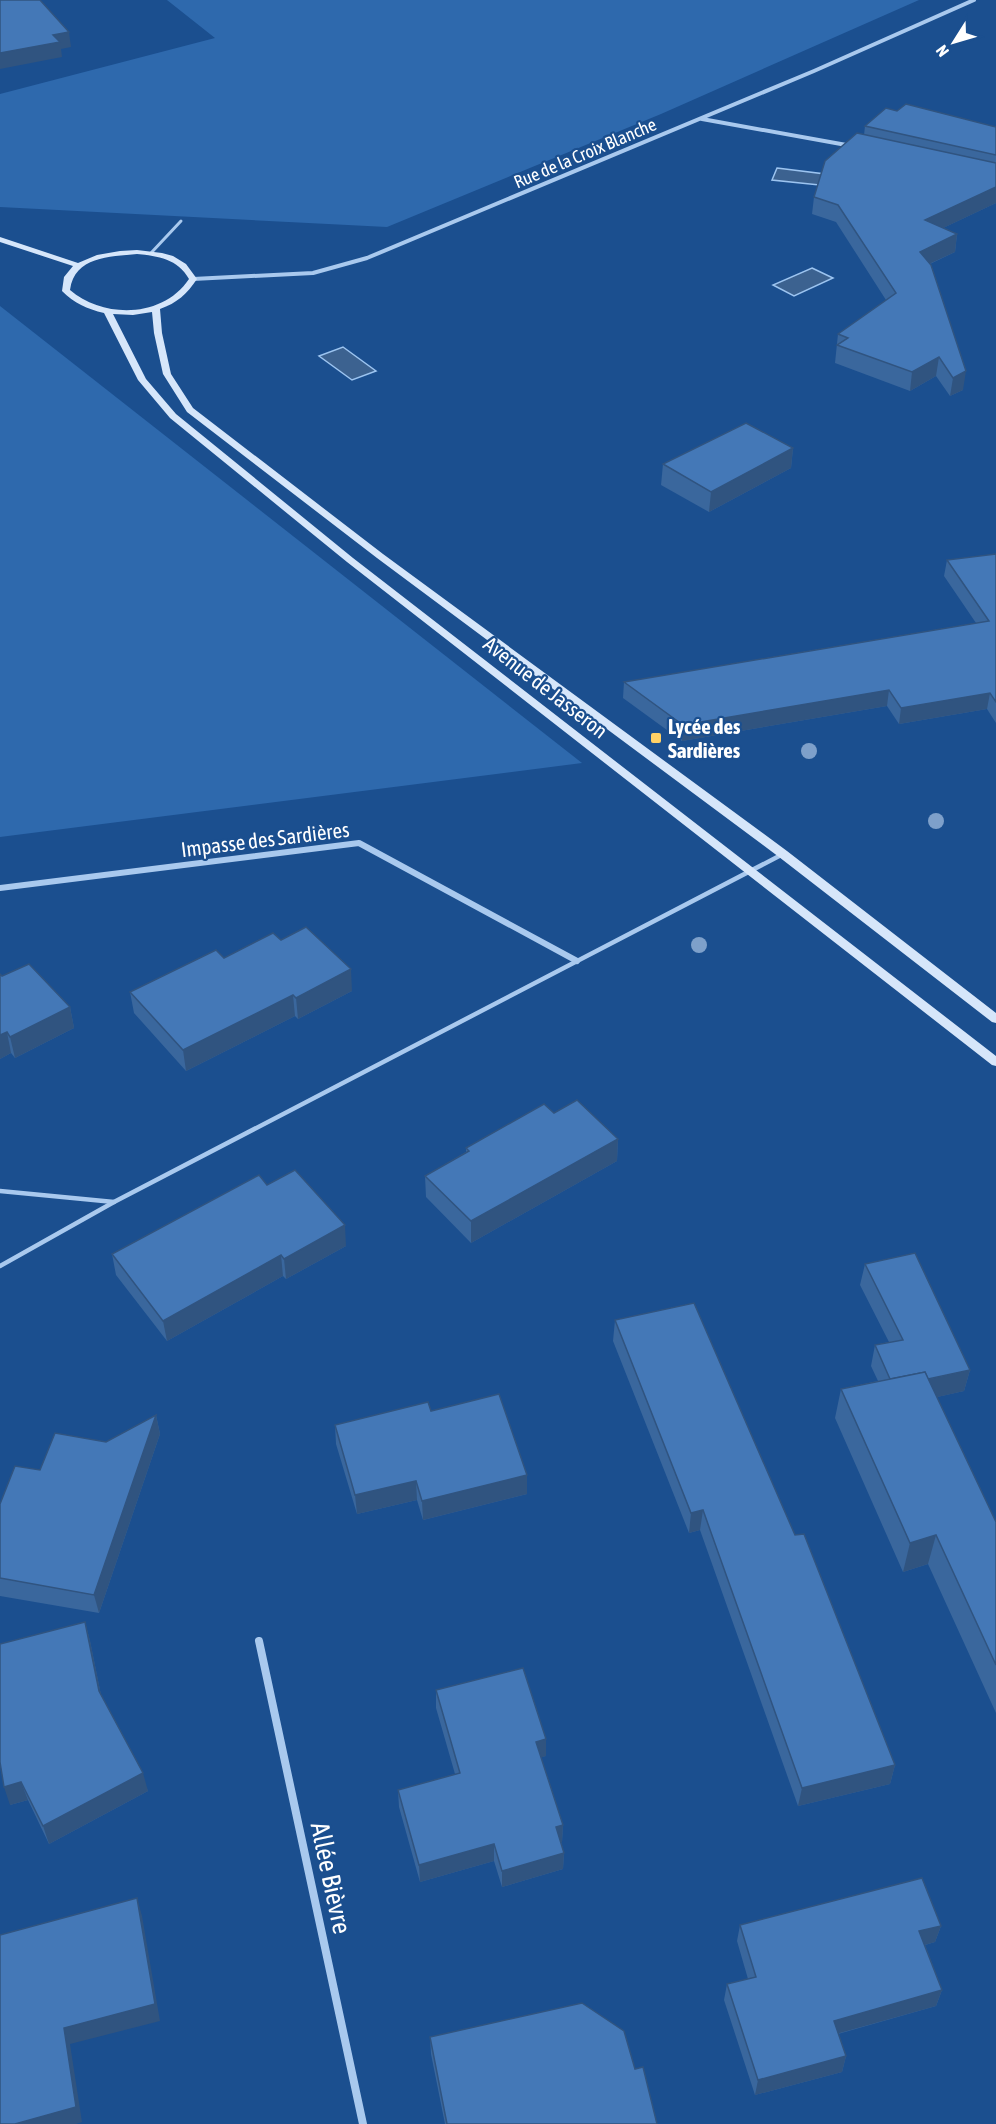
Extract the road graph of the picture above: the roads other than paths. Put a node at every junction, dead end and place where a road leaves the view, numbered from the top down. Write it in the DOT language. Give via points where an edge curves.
graph roads {
  1 [pos="974,0"];
  2 [pos="701,119"];
  3 [pos="853,146"];
  4 [pos="180,221"];
  5 [pos="0,239"];
  6 [pos="151,253"];
  7 [pos="79,266"];
  8 [pos="193,279"];
  9 [pos="156,308"];
  10 [pos="108,312"];
  11 [pos="783,854"];
  12 [pos="752,871"];
  13 [pos="0,888"];
  14 [pos="577,961"];
  15 [pos="996,1019"];
  16 [pos="996,1062"];
  17 [pos="0,1191"];
  18 [pos="114,1202"];
  19 [pos="0,1266"];
  20 [pos="259,1641"];
  21 [pos="363,2124"];
  1 -- 2 [label="street, Rue de la Croix Blanche"];
  2 -- 3 [label="street"];
  2 -- 8 [label="street, Rue de la Croix Blanche" via="367,258 313,273"];
  4 -- 6 [label="lane"];
  5 -- 7 [label="main road"];
  6 -- 7 [label="main road" via="116,254"];
  6 -- 8 [label="main road" via="178,261 189,269"];
  7 -- 10 [label="main road" via="69,276 66,291 74,300"];
  8 -- 9 [label="main road" via="189,289 177,299"];
  9 -- 10 [label="main road"];
  9 -- 11 [label="main road, Avenue de Jasseron" via="167,374 190,410"];
  10 -- 12 [label="main road, Avenue de Jasseron" via="142,380 172,416 359,567"];
  11 -- 12 [label="lane"];
  11 -- 15 [label="main road, Avenue de Jasseron"];
  12 -- 14 [label="lane"];
  12 -- 16 [label="main road, Avenue de Jasseron"];
  13 -- 14 [label="street, Impasse des Sardières" via="359,843"];
  14 -- 18 [label="lane"];
  17 -- 18 [label="lane"];
  18 -- 19 [label="lane"];
  20 -- 21 [label="street, Allée Bièvre"];
}
